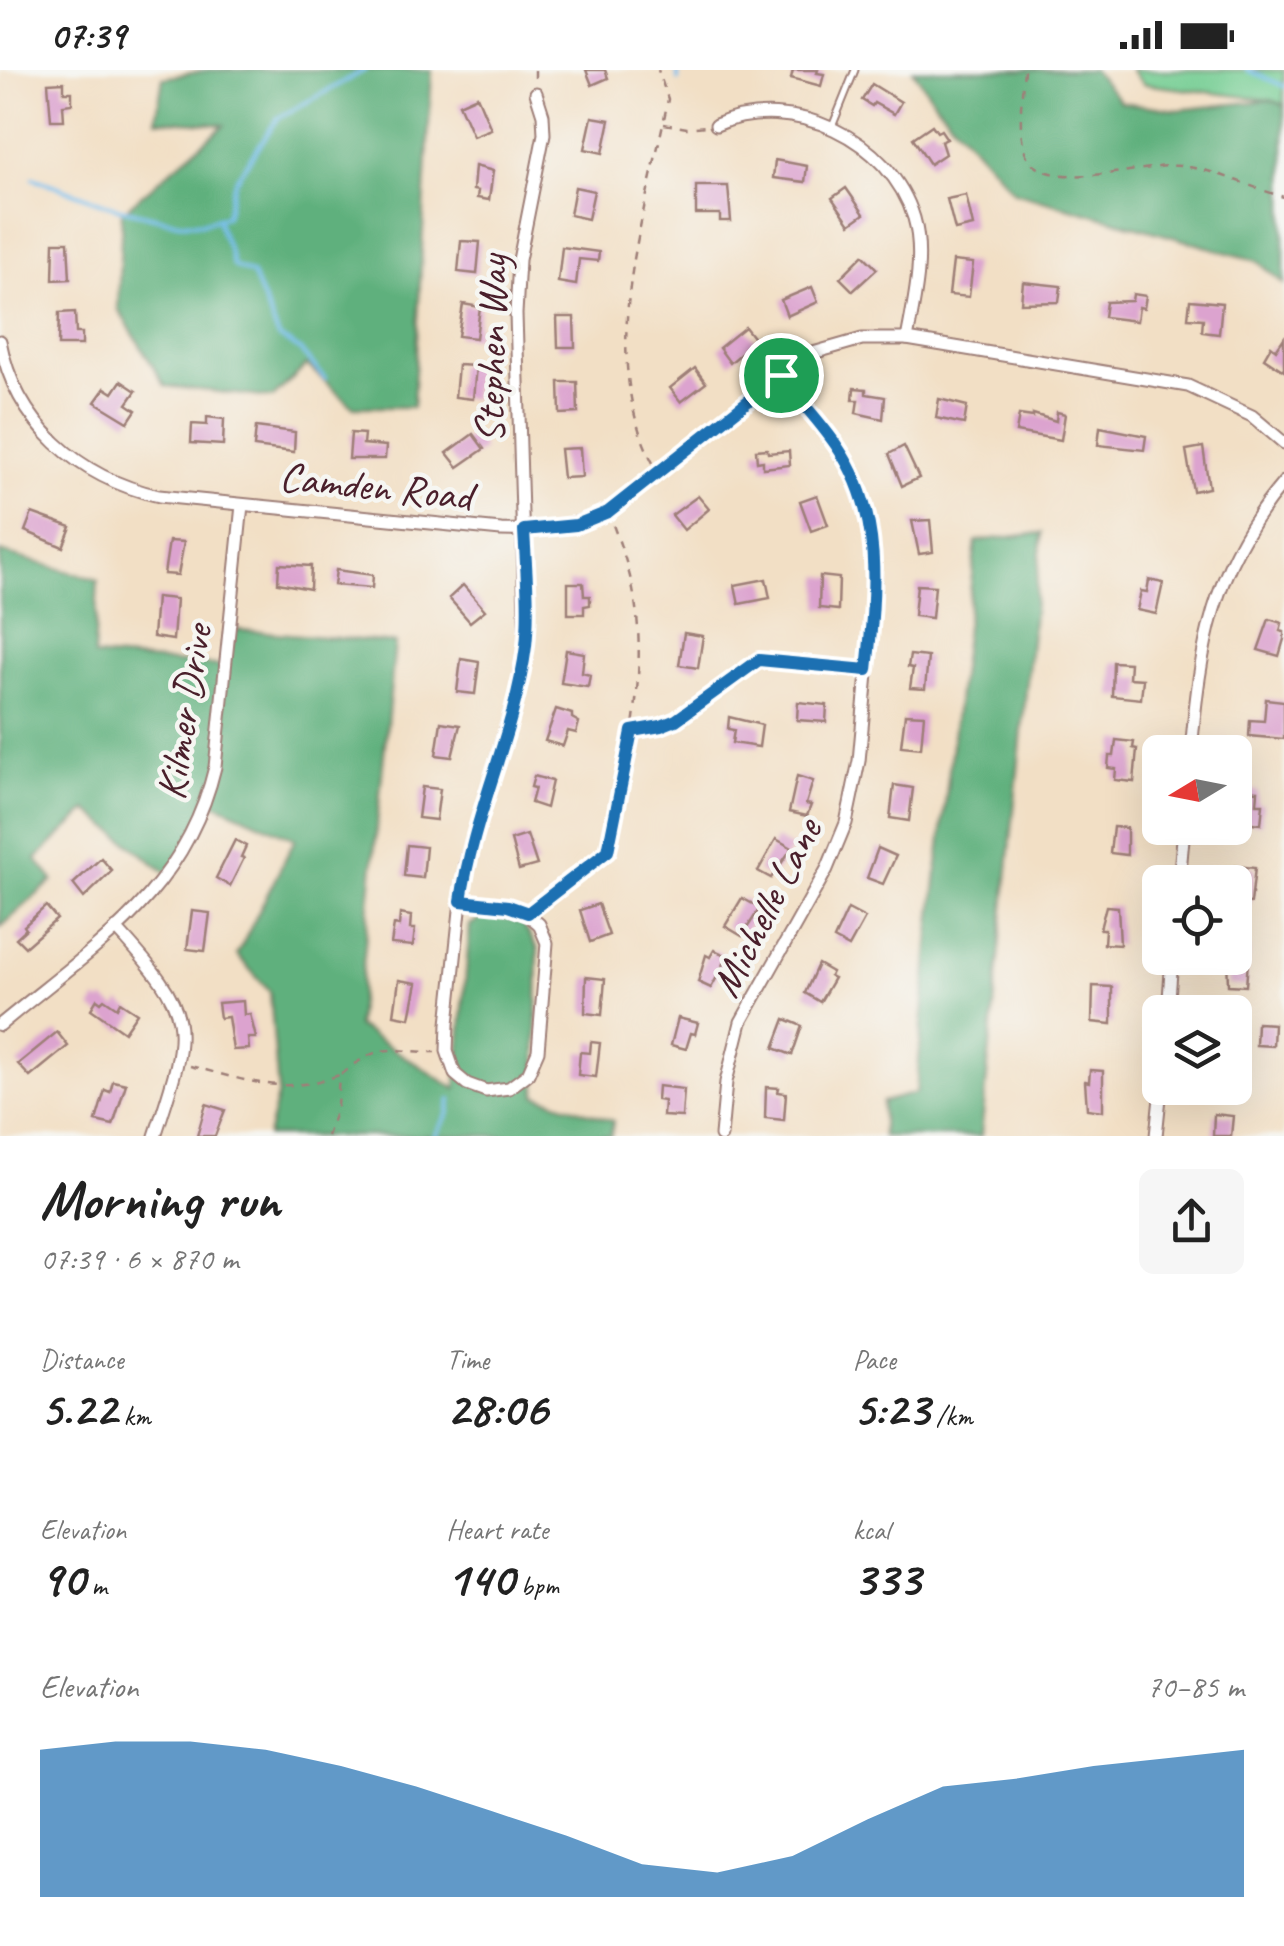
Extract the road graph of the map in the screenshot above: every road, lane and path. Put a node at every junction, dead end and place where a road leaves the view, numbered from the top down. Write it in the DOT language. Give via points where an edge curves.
graph roads {
  1 [pos="658,70"];
  2 [pos="855,70"];
  3 [pos="1024,70"];
  4 [pos="536,93"];
  5 [pos="663,124"];
  6 [pos="716,125"];
  7 [pos="832,127"];
  8 [pos="1284,197"];
  9 [pos="907,339"];
  10 [pos="0,340"];
  11 [pos="781,375"];
  12 [pos="1284,443"];
  13 [pos="658,473"];
  14 [pos="1284,482"];
  15 [pos="242,505"];
  16 [pos="608,512"];
  17 [pos="524,530"];
  18 [pos="759,660"];
  19 [pos="867,670"];
  20 [pos="632,731"];
  21 [pos="1193,735"];
  22 [pos="461,901"];
  23 [pos="528,913"];
  24 [pos="116,928"];
  25 [pos="0,1025"];
  26 [pos="447,1051"];
  27 [pos="179,1062"];
  28 [pos="339,1075"];
  29 [pos="1159,1105"];
  30 [pos="155,1136"];
  31 [pos="327,1136"];
  32 [pos="721,1136"];
  33 [pos="1156,1136"];
  1 -- 5 [label="path" via="668,99"];
  2 -- 7 [label="lane"];
  3 -- 8 [label="path" via="1023,144 1038,167 1084,176 1186,166"];
  4 -- 17 [label="street, Stephen Way" via="544,134 516,314"];
  5 -- 6 [label="path"];
  5 -- 13 [label="path" via="632,281 626,350 632,415"];
  6 -- 7 [label="street" via="750,114"];
  7 -- 9 [label="street" via="889,169 914,219 917,270"];
  9 -- 11 [label="street, Camden Road" via="842,343 806,356"];
  9 -- 12 [label="street, Camden Road" via="1188,386 1252,416"];
  10 -- 15 [label="street, Camden Road" via="38,426 93,473 138,491"];
  11 -- 13 [label="street, Camden Road"];
  11 -- 19 [label="street, Michelle Lane" via="837,447 864,502 875,578"];
  13 -- 16 [label="street, Camden Road"];
  14 -- 21 [label="street" via="1243,538 1218,594 1202,651"];
  15 -- 17 [label="street, Camden Road"];
  15 -- 24 [label="street, Kilmer Drive" via="207,802 174,866"];
  16 -- 17 [label="street, Camden Road" via="576,525"];
  16 -- 20 [label="path" via="630,575 635,615"];
  17 -- 22 [label="street, Stephen Way" via="526,647"];
  18 -- 19 [label="street"];
  18 -- 20 [label="path" via="676,720"];
  19 -- 32 [label="street, Michelle Lane" via="846,822 741,1022"];
  20 -- 23 [label="path" via="611,847"];
  22 -- 23 [label="street"];
  22 -- 26 [label="street, Stephen Way"];
  23 -- 26 [label="street" via="544,933 548,954 538,1051 528,1074 509,1088 477,1088 455,1074"];
  24 -- 25 [label="street, Kilmer Drive"];
  24 -- 27 [label="street" via="172,996 182,1033"];
  26 -- 28 [label="path" via="384,1048"];
  27 -- 28 [label="path" via="294,1088"];
  27 -- 30 [label="street"];
  28 -- 31 [label="path"];
  29 -- 33 [label="street"];
}
